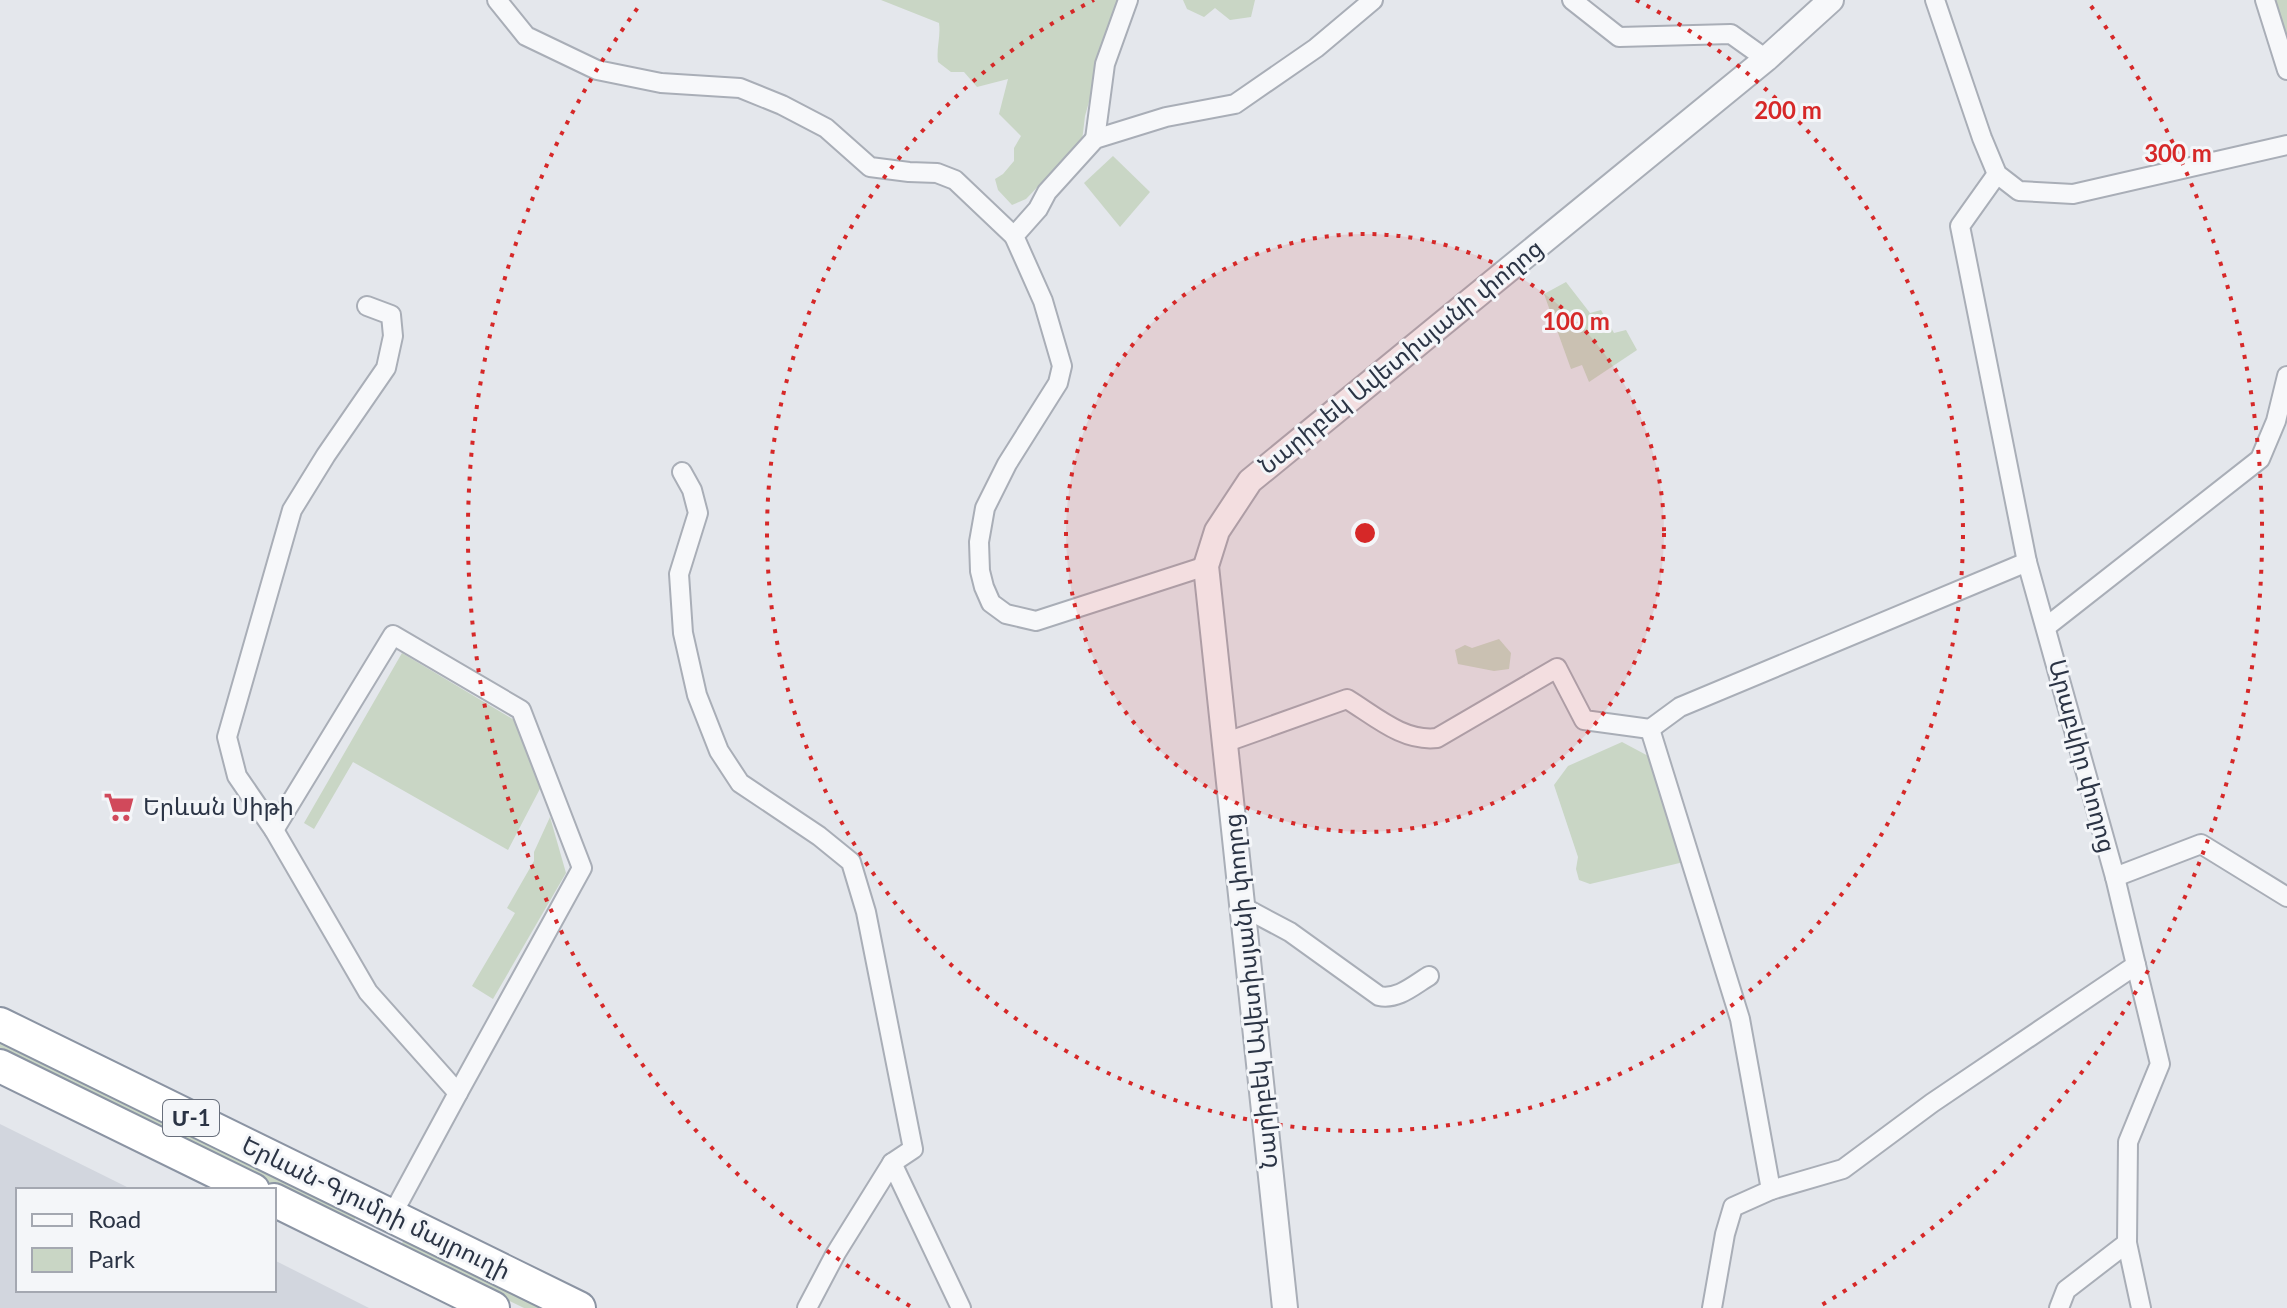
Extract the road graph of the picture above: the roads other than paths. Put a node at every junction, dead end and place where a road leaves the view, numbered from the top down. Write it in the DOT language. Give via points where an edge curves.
graph roads {
  1 [pos="497,0"];
  2 [pos="1128,0"];
  3 [pos="1373,0"];
  4 [pos="1572,0"];
  5 [pos="1831,0"];
  6 [pos="1935,0"];
  7 [pos="2265,0"];
  8 [pos="1766,59"];
  9 [pos="2287,70"];
  10 [pos="1095,139"];
  11 [pos="2287,145"];
  12 [pos="1997,174"];
  13 [pos="1014,236"];
  14 [pos="367,306"];
  15 [pos="2287,376"];
  16 [pos="682,472"];
  17 [pos="2027,562"];
  18 [pos="1206,566"];
  19 [pos="2046,627"];
  20 [pos="1650,729"];
  21 [pos="1224,743"];
  22 [pos="274,830"];
  23 [pos="2115,877"];
  24 [pos="2287,897"];
  25 [pos="1243,907"];
  26 [pos="2136,965"];
  27 [pos="1429,976"];
  28 [pos="0,1024"];
  29 [pos="0,1066"];
  30 [pos="458,1093"];
  31 [pos="892,1163"];
  32 [pos="249,1188"];
  33 [pos="1771,1190"];
  34 [pos="276,1201"];
  35 [pos="388,1213"];
  36 [pos="2127,1243"];
  37 [pos="366,1246"];
  38 [pos="493,1308"];
  39 [pos="579,1308"];
  40 [pos="807,1308"];
  41 [pos="961,1308"];
  42 [pos="1285,1308"];
  43 [pos="1712,1308"];
  44 [pos="2059,1308"];
  45 [pos="2141,1308"];
  1 -- 13 [label="street" via="526,36 597,70 661,83 740,88 826,128 870,167 937,173 955,180"];
  2 -- 10 [label="street" via="1105,64"];
  3 -- 10 [label="street" via="1316,48 1235,104 1166,117"];
  4 -- 8 [label="street" via="1619,37 1731,34"];
  5 -- 8 [label="street, Նարիբեկ Ավետիսյանի փողոց"];
  6 -- 12 [label="street"];
  7 -- 9 [label="street"];
  8 -- 18 [label="street, Նարիբեկ Ավետիսյանի փողոց" via="1250,481 1217,531"];
  10 -- 13 [label="street"];
  11 -- 12 [label="street" via="2073,194 2019,191"];
  12 -- 17 [label="street, Արաբկիր փողոց" via="1960,226"];
  13 -- 18 [label="street" via="1043,301 1062,366 1058,383 985,508 980,571 991,603 1006,614 1036,621"];
  14 -- 22 [label="street" via="391,315 386,368 292,510 227,737 237,776"];
  15 -- 19 [label="street" via="2260,459"];
  16 -- 31 [label="street" via="698,513 679,574 683,633 697,695 719,751 740,783 851,862 866,912 913,1149"];
  17 -- 19 [label="street, Արաբկիր փողոց"];
  17 -- 20 [label="street" via="1680,707"];
  18 -- 21 [label="street, Նարիբեկ Ավետիսյանի փողոց"];
  19 -- 23 [label="street, Արաբկիր փողոց"];
  20 -- 21 [label="street" via="1584,720 1557,668 1437,738 1403,734 1347,699"];
  20 -- 33 [label="street" via="1740,1019"];
  21 -- 25 [label="street, Նարիբեկ Ավետիսյանի փողոց"];
  22 -- 30 [label="street" via="368,992"];
  22 -- 30 [label="street" via="393,635 521,710 582,868"];
  23 -- 24 [label="street" via="2201,844"];
  23 -- 26 [label="street, Արաբկիր փողոց"];
  25 -- 27 [label="street" via="1290,932 1379,996 1398,995"];
  25 -- 42 [label="street, Նարիբեկ Ավետիսյանի փողոց"];
  26 -- 33 [label="street" via="1843,1169"];
  26 -- 36 [label="street, Արաբկիր փողոց" via="2160,1064 2128,1142"];
  28 -- 35 [label="highway, Երևան-Գյումրի մայրուղի / Մ-1"];
  29 -- 32 [label="highway, Երևան-Գյումրի մայրուղի / Մ-1"];
  30 -- 35 [label="street"];
  31 -- 40 [label="street"];
  31 -- 41 [label="street"];
  33 -- 43 [label="street" via="1733,1207"];
  34 -- 37 [label="highway, Երևան-Գյումրի մայրուղի"];
  35 -- 37 [label="highway"];
  35 -- 39 [label="highway, Երևան-Գյումրի մայրուղի / Մ-1"];
  36 -- 44 [label="street" via="2066,1290"];
  36 -- 45 [label="street, Արաբկիր փողոց"];
  37 -- 38 [label="highway, Երևան-Գյումրի մայրուղի"];
}
